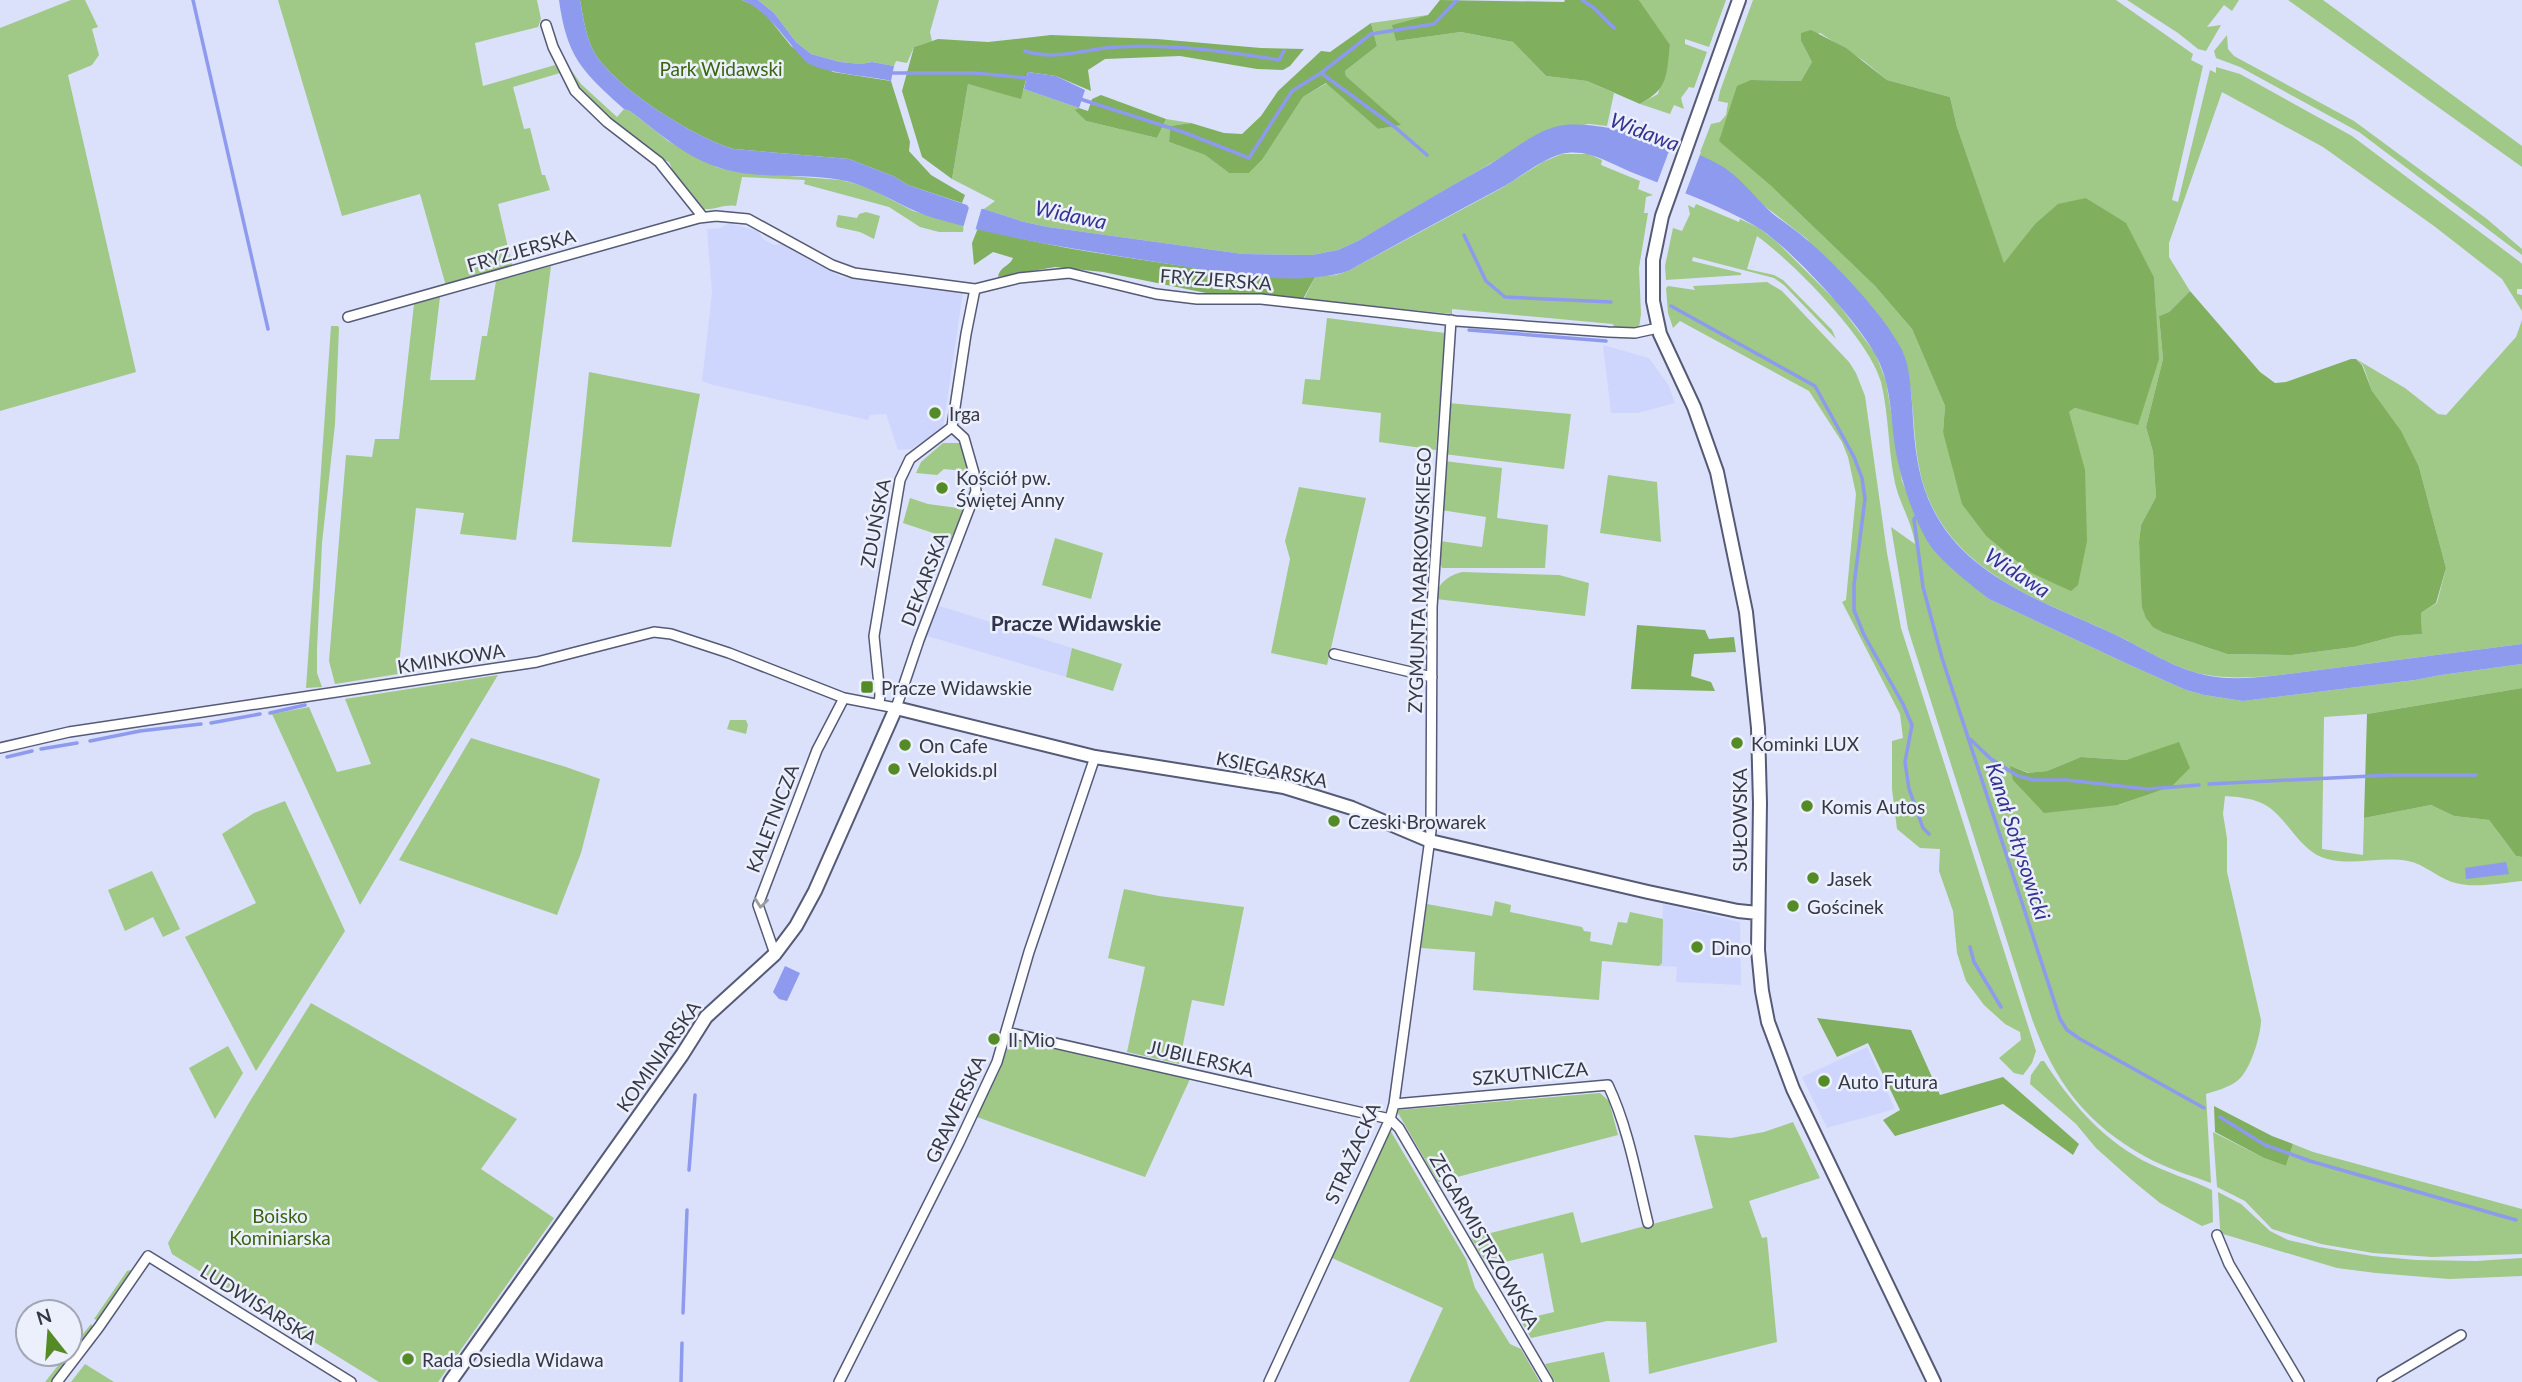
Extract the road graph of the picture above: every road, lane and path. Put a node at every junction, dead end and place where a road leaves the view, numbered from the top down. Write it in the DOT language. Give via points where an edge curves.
graph roads {
  1 [pos="1740,0"];
  2 [pos="547,25"];
  3 [pos="703,217"];
  4 [pos="975,289"];
  5 [pos="348,317"];
  6 [pos="1451,320"];
  7 [pos="1658,328"];
  8 [pos="952,427"];
  9 [pos="1334,654"];
  10 [pos="1432,677"];
  11 [pos="843,701"];
  12 [pos="879,704"];
  13 [pos="896,708"];
  14 [pos="0,748"];
  15 [pos="1095,757"];
  16 [pos="1430,841"];
  17 [pos="1758,913"];
  18 [pos="775,954"];
  19 [pos="1006,1032"];
  20 [pos="1394,1104"];
  21 [pos="1390,1119"];
  22 [pos="1648,1223"];
  23 [pos="2217,1236"];
  24 [pos="2461,1335"];
  25 [pos="57,1382"];
  26 [pos="351,1382"];
  27 [pos="450,1382"];
  28 [pos="839,1382"];
  29 [pos="1269,1382"];
  30 [pos="1548,1382"];
  31 [pos="1934,1382"];
  32 [pos="2299,1382"];
  33 [pos="2382,1382"];
  1 -- 7 [label="street, SUŁOWSKA" via="1668,197 1653,260"];
  2 -- 3 [label="street" via="552,47 575,91 659,162"];
  3 -- 4 [label="street, FRYZJERSKA" via="748,219 842,270"];
  3 -- 5 [label="street, FRYZJERSKA"];
  4 -- 6 [label="street, FRYZJERSKA" via="1069,273 1176,297 1261,299"];
  4 -- 8 [label="street"];
  6 -- 7 [label="street, FRYZJERSKA" via="1628,333"];
  6 -- 10 [label="street, ZYGMUNTA MARKOWSKIEGO" via="1432,607"];
  7 -- 17 [label="street, SUŁOWSKA" via="1705,437 1740,573 1757,716"];
  8 -- 12 [label="street, ZDUŃSKA" via="910,459 900,480 874,636"];
  8 -- 13 [label="street, DEKARSKA" via="964,438 974,473 974,499"];
  9 -- 10 [label="street"];
  10 -- 16 [label="street, ZYGMUNTA MARKOWSKIEGO"];
  11 -- 12 [label="street, KMINKOWA"];
  11 -- 14 [label="street, KMINKOWA" via="729,653 671,634 648,632 537,662 69,732"];
  11 -- 18 [label="street, KALETNICZA, one-way" via="817,750 758,905"];
  12 -- 13 [label="street, KMINKOWA"];
  13 -- 15 [label="street, KSIĘGARSKA"];
  13 -- 18 [label="street, KOMINIARSKA" via="815,891"];
  15 -- 16 [label="street, KSIĘGARSKA" via="1284,788 1352,808"];
  15 -- 19 [label="street, GRAWERSKA"];
  16 -- 17 [label="street, KSIĘGARSKA"];
  16 -- 20 [label="street, STRAŻACKA"];
  17 -- 31 [label="street, SUŁOWSKA" via="1762,990 1776,1048"];
  18 -- 27 [label="street, KOMINIARSKA" via="706,1017"];
  19 -- 21 [label="street, JUBILERSKA"];
  19 -- 28 [label="street, GRAWERSKA" via="977,1107"];
  20 -- 21 [label="street, STRAŻACKA"];
  20 -- 22 [label="street, SZKUTNICZA" via="1608,1085"];
  21 -- 29 [label="street, STRAŻACKA"];
  21 -- 30 [label="street, ZEGARMISTRZOWSKA"];
  23 -- 32 [label="street"];
  24 -- 33 [label="street"];
  25 -- 26 [label="street, LUDWISARSKA" via="148,1256"];
}
